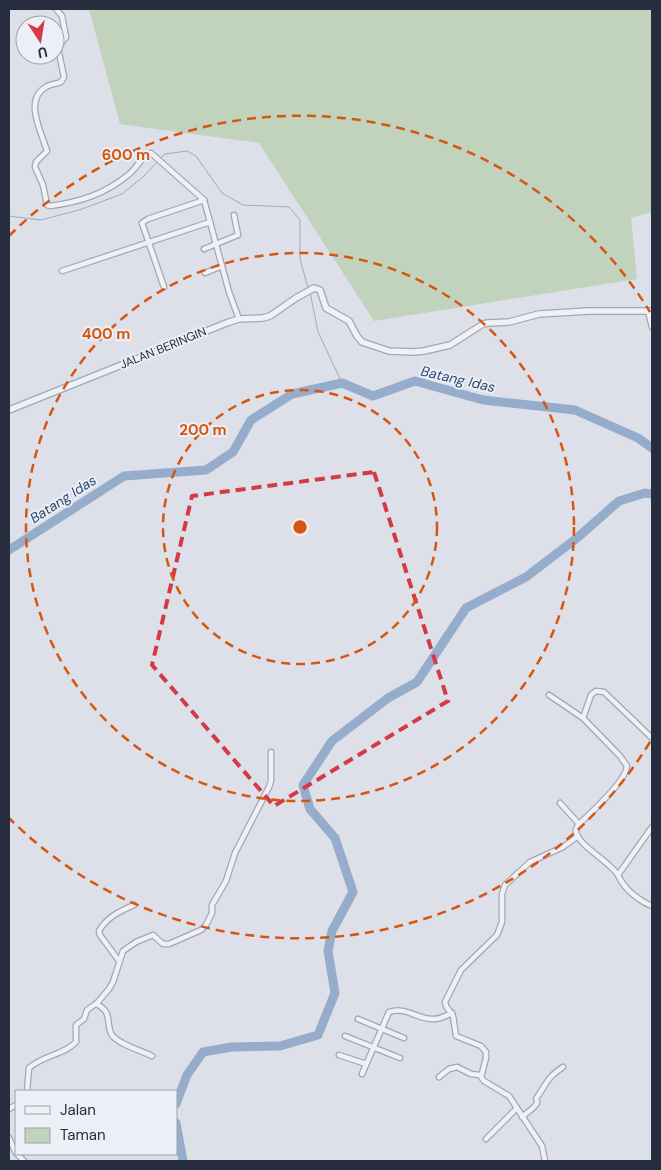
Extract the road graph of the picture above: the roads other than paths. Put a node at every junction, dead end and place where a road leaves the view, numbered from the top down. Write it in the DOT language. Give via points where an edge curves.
graph roads {
  1 [pos="56,9"];
  2 [pos="204,200"];
  3 [pos="234,215"];
  4 [pos="210,222"];
  5 [pos="148,243"];
  6 [pos="216,243"];
  7 [pos="204,249"];
  8 [pos="222,266"];
  9 [pos="62,271"];
  10 [pos="205,273"];
  11 [pos="164,287"];
  12 [pos="650,311"];
  13 [pos="239,319"];
  14 [pos="652,327"];
  15 [pos="9,410"];
  16 [pos="549,695"];
  17 [pos="583,718"];
  18 [pos="652,738"];
  19 [pos="271,752"];
  20 [pos="560,803"];
  21 [pos="578,824"];
  22 [pos="652,828"];
  23 [pos="578,836"];
  24 [pos="618,875"];
  25 [pos="134,905"];
  26 [pos="652,906"];
  27 [pos="119,961"];
  28 [pos="96,1004"];
  29 [pos="452,1013"];
  30 [pos="358,1018"];
  31 [pos="381,1029"];
  32 [pos="344,1036"];
  33 [pos="404,1038"];
  34 [pos="373,1047"];
  35 [pos="339,1055"];
  36 [pos="152,1056"];
  37 [pos="400,1058"];
  38 [pos="366,1064"];
  39 [pos="563,1067"];
  40 [pos="362,1074"];
  41 [pos="480,1075"];
  42 [pos="439,1077"];
  43 [pos="27,1090"];
  44 [pos="517,1108"];
  45 [pos="522,1117"];
  46 [pos="9,1138"];
  47 [pos="486,1139"];
  48 [pos="15,1152"];
  49 [pos="545,1161"];
  1 -- 2 [label="street" via="62,16 66,37 58,48 64,77 61,82 43,88 35,104 47,151 35,167 47,205 79,202 104,192 151,153"];
  2 -- 4 [label="street"];
  2 -- 5 [label="street" via="143,222"];
  3 -- 6 [label="street" via="238,235"];
  4 -- 5 [label="street"];
  4 -- 6 [label="street"];
  5 -- 9 [label="street"];
  5 -- 11 [label="street"];
  6 -- 7 [label="street"];
  6 -- 8 [label="street"];
  8 -- 10 [label="street"];
  8 -- 13 [label="street"];
  12 -- 13 [label="street, JALAN BERINGIN" via="539,314 509,322 483,324 450,345 419,352 394,351 359,339 348,321 326,308 320,290 314,288 267,317"];
  12 -- 14 [label="street"];
  13 -- 15 [label="street, JALAN BERINGIN"];
  16 -- 17 [label="street"];
  17 -- 18 [label="street" via="591,695 596,691 604,692"];
  17 -- 21 [label="street" via="620,756 627,770 598,806"];
  19 -- 27 [label="street" via="269,787 235,853 226,881 212,904 206,926 166,945 155,936 148,936 126,949"];
  20 -- 21 [label="street"];
  21 -- 23 [label="street"];
  22 -- 24 [label="street"];
  23 -- 24 [label="street"];
  23 -- 29 [label="street" via="564,847 530,862 506,885 502,894 500,929 457,976 445,1002"];
  24 -- 26 [label="street" via="627,889"];
  25 -- 27 [label="street" via="115,914 99,931"];
  27 -- 28 [label="street" via="113,982"];
  28 -- 36 [label="street" via="107,1015 113,1036"];
  28 -- 43 [label="street" via="76,1025 74,1044 29,1068"];
  29 -- 31 [label="street" via="430,1019 394,1010 387,1014"];
  29 -- 41 [label="street" via="456,1036 486,1052"];
  30 -- 31 [label="street"];
  31 -- 33 [label="street"];
  31 -- 34 [label="street"];
  32 -- 34 [label="street"];
  34 -- 37 [label="street"];
  34 -- 38 [label="street"];
  35 -- 38 [label="street"];
  38 -- 40 [label="street"];
  39 -- 45 [label="street" via="548,1078 536,1104"];
  41 -- 42 [label="street" via="457,1067"];
  41 -- 44 [label="street" via="506,1094"];
  44 -- 45 [label="street"];
  44 -- 47 [label="street"];
  45 -- 49 [label="street" via="542,1146"];
  46 -- 48 [label="street"];
}
